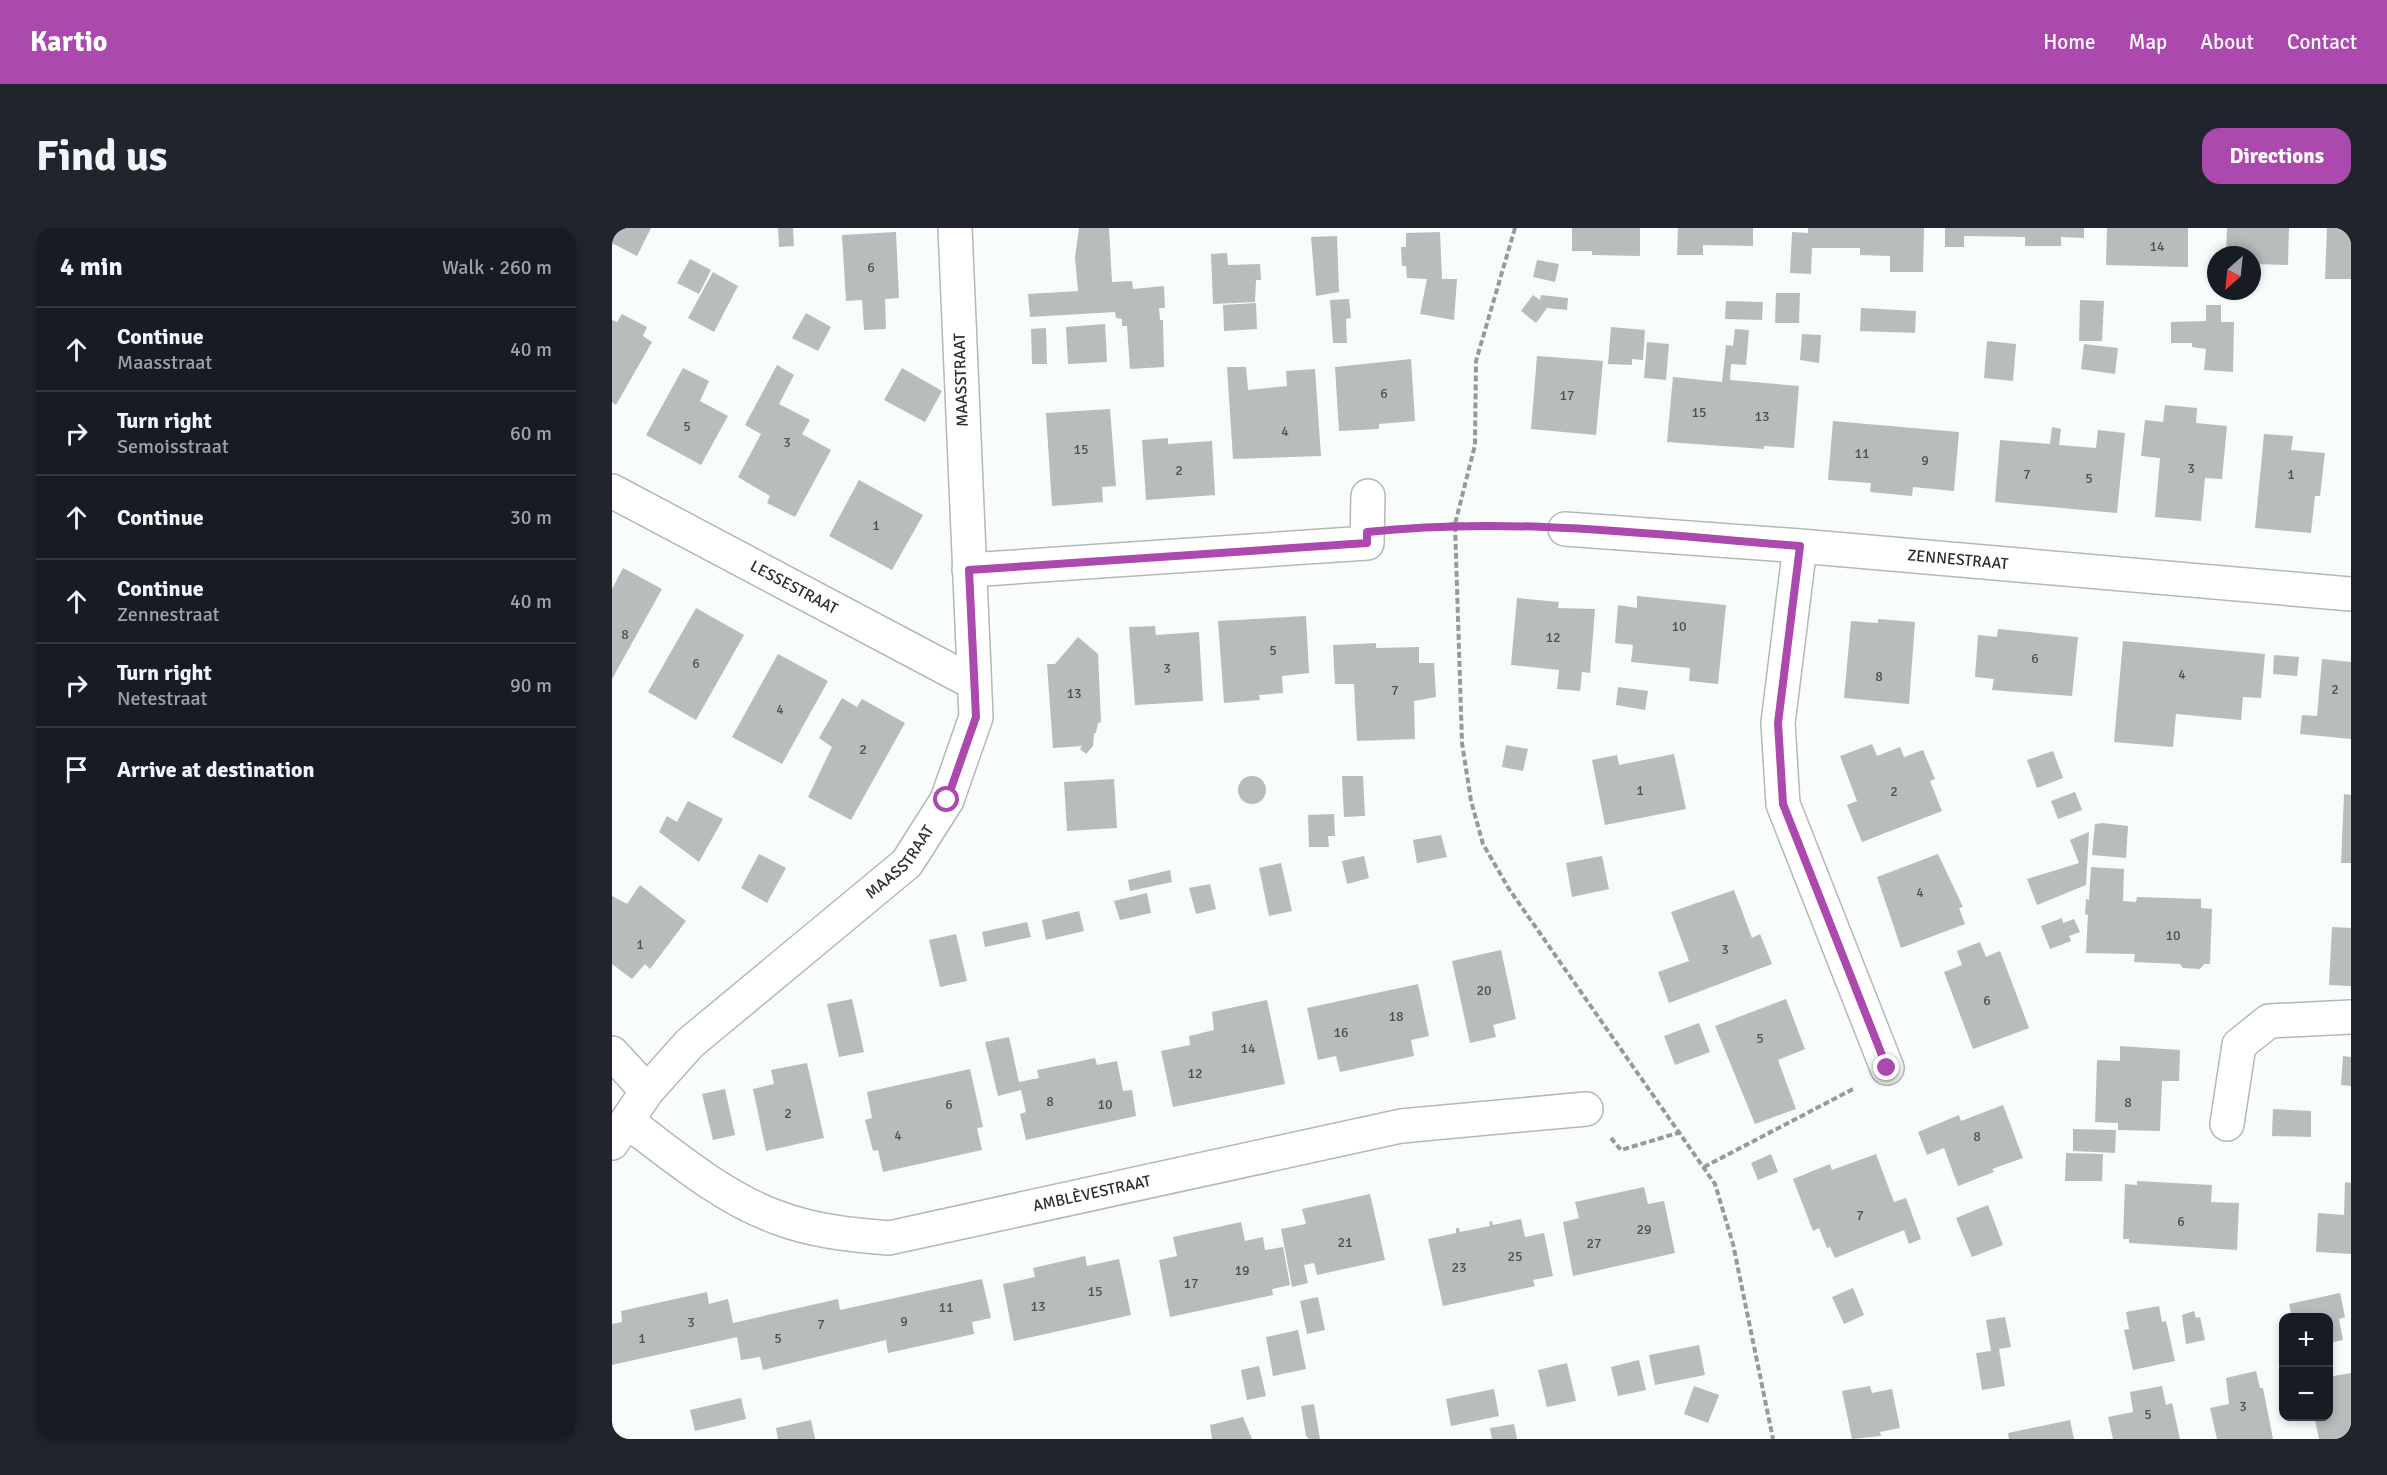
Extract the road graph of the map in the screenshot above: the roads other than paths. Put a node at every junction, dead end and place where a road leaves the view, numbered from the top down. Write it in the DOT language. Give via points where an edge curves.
graph roads {
  1 [pos="955,228"];
  2 [pos="612,491"];
  3 [pos="1368,496"];
  4 [pos="1565,529"];
  5 [pos="1800,546"];
  6 [pos="969,570"];
  7 [pos="2351,594"];
  8 [pos="974,683"];
  9 [pos="2351,1017"];
  10 [pos="612,1053"];
  11 [pos="1887,1068"];
  12 [pos="647,1090"];
  13 [pos="1586,1109"];
  14 [pos="2227,1124"];
  15 [pos="619,1132"];
  1 -- 6 [label="street, MAASSTRAAT"];
  2 -- 8 [label="street, LESSESTRAAT"];
  3 -- 6 [label="street" via="1367,543"];
  4 -- 5 [label="street, ZENNESTRAAT"];
  5 -- 7 [label="street, ZENNESTRAAT"];
  5 -- 11 [label="street" via="1778,723 1783,804"];
  6 -- 8 [label="street, MAASSTRAAT"];
  8 -- 12 [label="street, MAASSTRAAT" via="976,717 947,800 907,863 690,1043"];
  9 -- 14 [label="street" via="2269,1021 2239,1045"];
  10 -- 12 [label="street"];
  12 -- 15 [label="street, MAASSTRAAT"];
  13 -- 15 [label="street, AMBLÈVESTRAAT" via="1401,1126 888,1238 837,1233 776,1217"];
}
